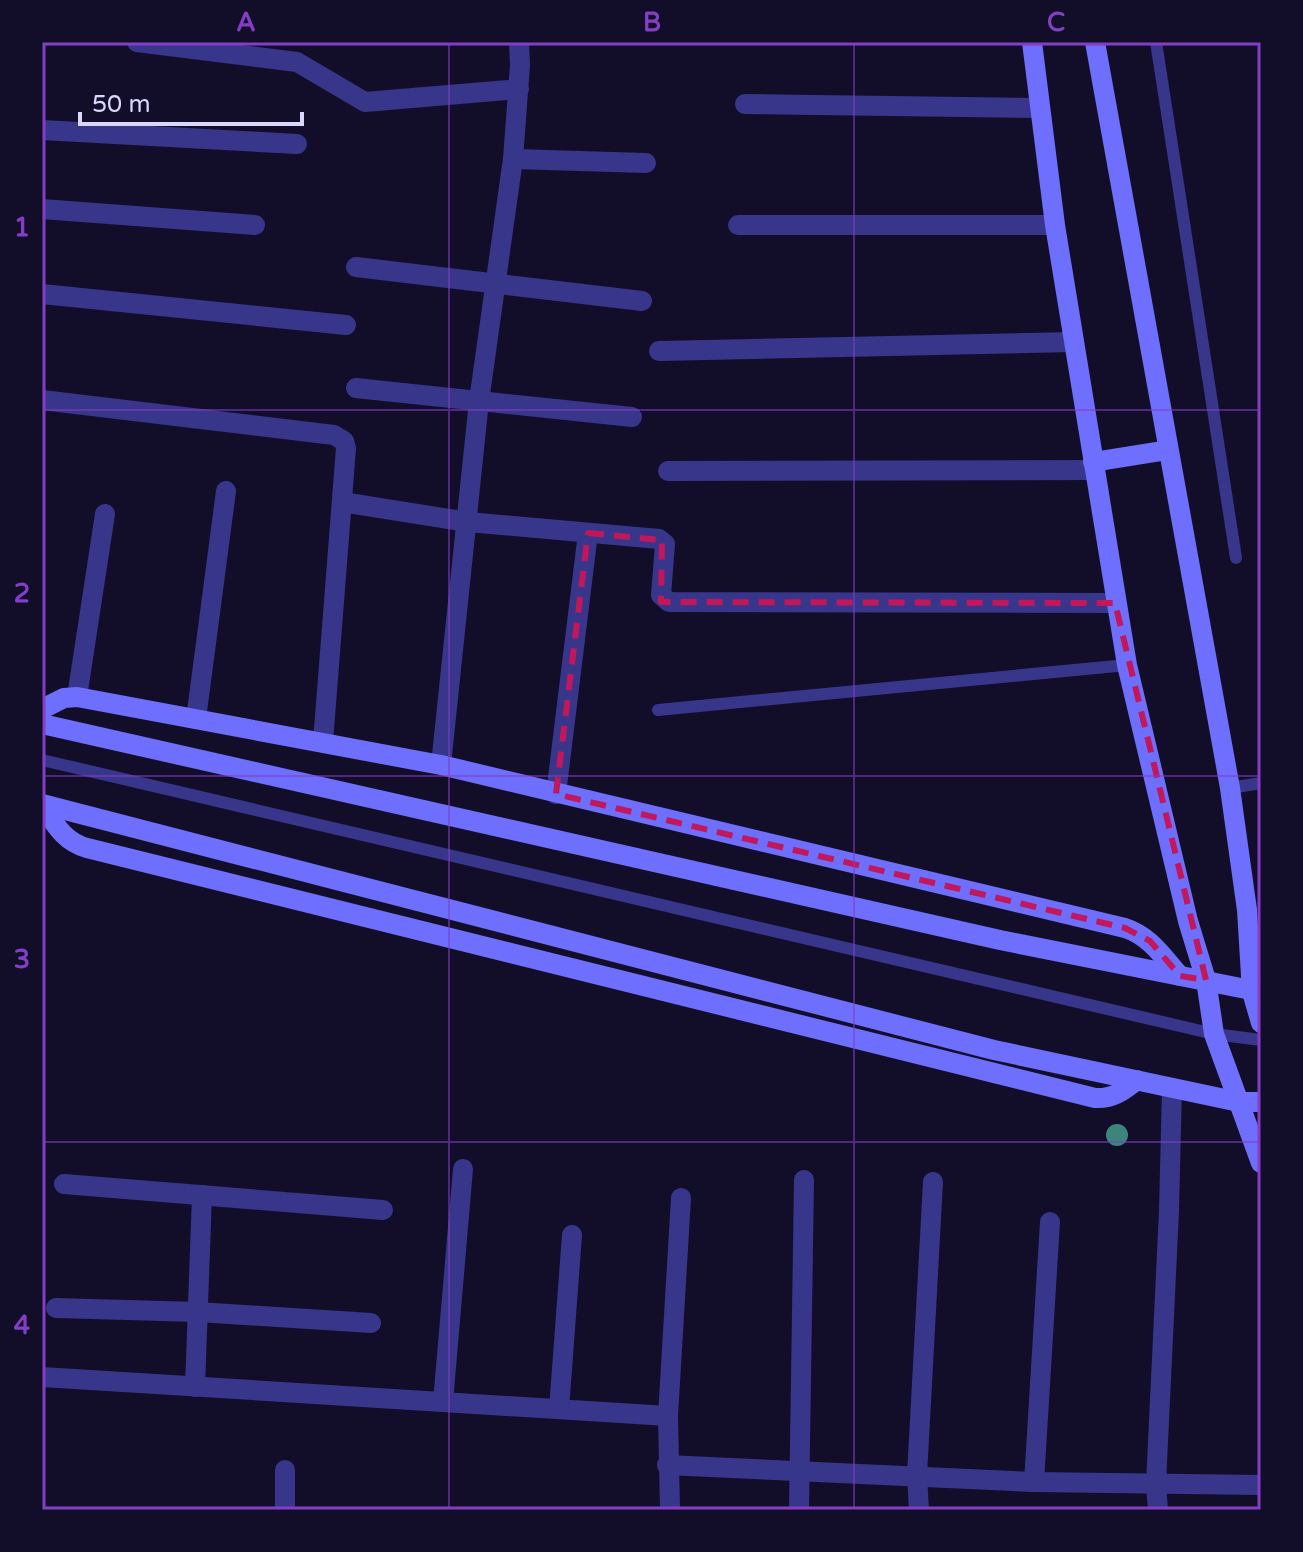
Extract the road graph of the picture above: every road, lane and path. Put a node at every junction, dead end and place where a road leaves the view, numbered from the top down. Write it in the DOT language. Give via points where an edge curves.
graph roads {
  1 [pos="137,42"];
  2 [pos="519,42"];
  3 [pos="1032,42"];
  4 [pos="1095,42"];
  5 [pos="1156,42"];
  6 [pos="519,89"];
  7 [pos="745,104"];
  8 [pos="1039,108"];
  9 [pos="42,130"];
  10 [pos="297,144"];
  11 [pos="513,159"];
  12 [pos="646,163"];
  13 [pos="42,209"];
  14 [pos="255,225"];
  15 [pos="738,225"];
  16 [pos="1055,225"];
  17 [pos="356,267"];
  18 [pos="496,286"];
  19 [pos="42,294"];
  20 [pos="642,301"];
  21 [pos="346,325"];
  22 [pos="1073,342"];
  23 [pos="659,351"];
  24 [pos="356,388"];
  25 [pos="42,400"];
  26 [pos="479,401"];
  27 [pos="632,417"];
  28 [pos="1168,450"];
  29 [pos="1094,466"];
  30 [pos="668,471"];
  31 [pos="226,491"];
  32 [pos="342,502"];
  33 [pos="105,514"];
  34 [pos="468,522"];
  35 [pos="588,533"];
  36 [pos="1236,558"];
  37 [pos="1115,603"];
  38 [pos="1127,665"];
  39 [pos="77,697"];
  40 [pos="42,709"];
  41 [pos="658,710"];
  42 [pos="196,719"];
  43 [pos="42,724"];
  44 [pos="323,742"];
  45 [pos="42,760"];
  46 [pos="441,765"];
  47 [pos="1261,783"];
  48 [pos="1230,788"];
  49 [pos="556,794"];
  50 [pos="42,804"];
  51 [pos="1180,976"];
  52 [pos="1206,980"];
  53 [pos="1256,992"];
  54 [pos="1261,1023"];
  55 [pos="1214,1034"];
  56 [pos="1261,1040"];
  57 [pos="1137,1080"];
  58 [pos="1172,1088"];
  59 [pos="1239,1102"];
  60 [pos="1261,1102"];
  61 [pos="1261,1163"];
  62 [pos="463,1169"];
  63 [pos="804,1180"];
  64 [pos="933,1182"];
  65 [pos="64,1184"];
  66 [pos="202,1195"];
  67 [pos="681,1198"];
  68 [pos="383,1210"];
  69 [pos="1050,1222"];
  70 [pos="572,1235"];
  71 [pos="56,1308"];
  72 [pos="198,1312"];
  73 [pos="371,1323"];
  74 [pos="42,1377"];
  75 [pos="195,1387"];
  76 [pos="443,1402"];
  77 [pos="559,1409"];
  78 [pos="668,1416"];
  79 [pos="667,1465"];
  80 [pos="285,1470"];
  81 [pos="799,1470"];
  82 [pos="917,1475"];
  83 [pos="1034,1482"];
  84 [pos="1156,1484"];
  85 [pos="1261,1485"];
  86 [pos="285,1510"];
  87 [pos="670,1510"];
  88 [pos="799,1510"];
  89 [pos="919,1510"];
  90 [pos="1158,1510"];
  1 -- 6 [label="street" via="297,62 365,102"];
  2 -- 6 [label="street"];
  3 -- 8 [label="main road"];
  4 -- 28 [label="main road"];
  5 -- 36 [label="lane"];
  6 -- 11 [label="street"];
  7 -- 8 [label="street"];
  8 -- 16 [label="main road"];
  9 -- 10 [label="street"];
  11 -- 12 [label="street"];
  11 -- 18 [label="street"];
  13 -- 14 [label="street"];
  15 -- 16 [label="street"];
  16 -- 22 [label="main road"];
  17 -- 18 [label="street"];
  18 -- 20 [label="street"];
  18 -- 26 [label="street"];
  19 -- 21 [label="street"];
  22 -- 23 [label="street"];
  22 -- 29 [label="main road"];
  24 -- 26 [label="street"];
  25 -- 32 [label="street" via="334,435 346,448"];
  26 -- 27 [label="street"];
  26 -- 34 [label="street"];
  28 -- 29 [label="main road"];
  28 -- 48 [label="main road"];
  29 -- 30 [label="street"];
  29 -- 37 [label="main road"];
  31 -- 42 [label="street"];
  32 -- 34 [label="street"];
  32 -- 44 [label="street"];
  33 -- 39 [label="street"];
  34 -- 35 [label="street"];
  34 -- 46 [label="street"];
  35 -- 37 [label="street" via="662,540 661,595 669,602"];
  35 -- 49 [label="street"];
  37 -- 38 [label="main road"];
  38 -- 41 [label="lane"];
  38 -- 52 [label="main road"];
  39 -- 40 [label="main road"];
  39 -- 42 [label="main road"];
  42 -- 44 [label="main road"];
  43 -- 51 [label="main road"];
  44 -- 46 [label="main road"];
  45 -- 55 [label="lane"];
  46 -- 49 [label="main road"];
  47 -- 48 [label="lane"];
  48 -- 53 [label="main road"];
  49 -- 51 [label="main road" via="1125,928 1150,941"];
  50 -- 57 [label="main road" via="994,1050"];
  50 -- 57 [label="main road" via="75,845 1095,1098 1120,1094"];
  51 -- 52 [label="main road"];
  52 -- 53 [label="main road"];
  52 -- 55 [label="main road"];
  53 -- 54 [label="main road"];
  55 -- 56 [label="lane"];
  55 -- 59 [label="main road"];
  57 -- 58 [label="main road"];
  58 -- 59 [label="main road"];
  58 -- 84 [label="street"];
  59 -- 60 [label="main road"];
  59 -- 61 [label="main road"];
  62 -- 76 [label="street"];
  63 -- 81 [label="street"];
  64 -- 82 [label="street"];
  65 -- 66 [label="street"];
  66 -- 68 [label="street"];
  66 -- 72 [label="street"];
  67 -- 78 [label="street"];
  69 -- 83 [label="street"];
  70 -- 77 [label="street"];
  71 -- 72 [label="street"];
  72 -- 73 [label="street"];
  72 -- 75 [label="street"];
  74 -- 75 [label="street"];
  75 -- 76 [label="street"];
  76 -- 77 [label="street"];
  77 -- 78 [label="street"];
  78 -- 79 [label="street"];
  79 -- 81 [label="street"];
  79 -- 87 [label="street"];
  80 -- 86 [label="street"];
  81 -- 82 [label="street"];
  81 -- 88 [label="street"];
  82 -- 83 [label="street"];
  82 -- 89 [label="street"];
  83 -- 84 [label="street"];
  84 -- 85 [label="street"];
  84 -- 90 [label="street"];
}
